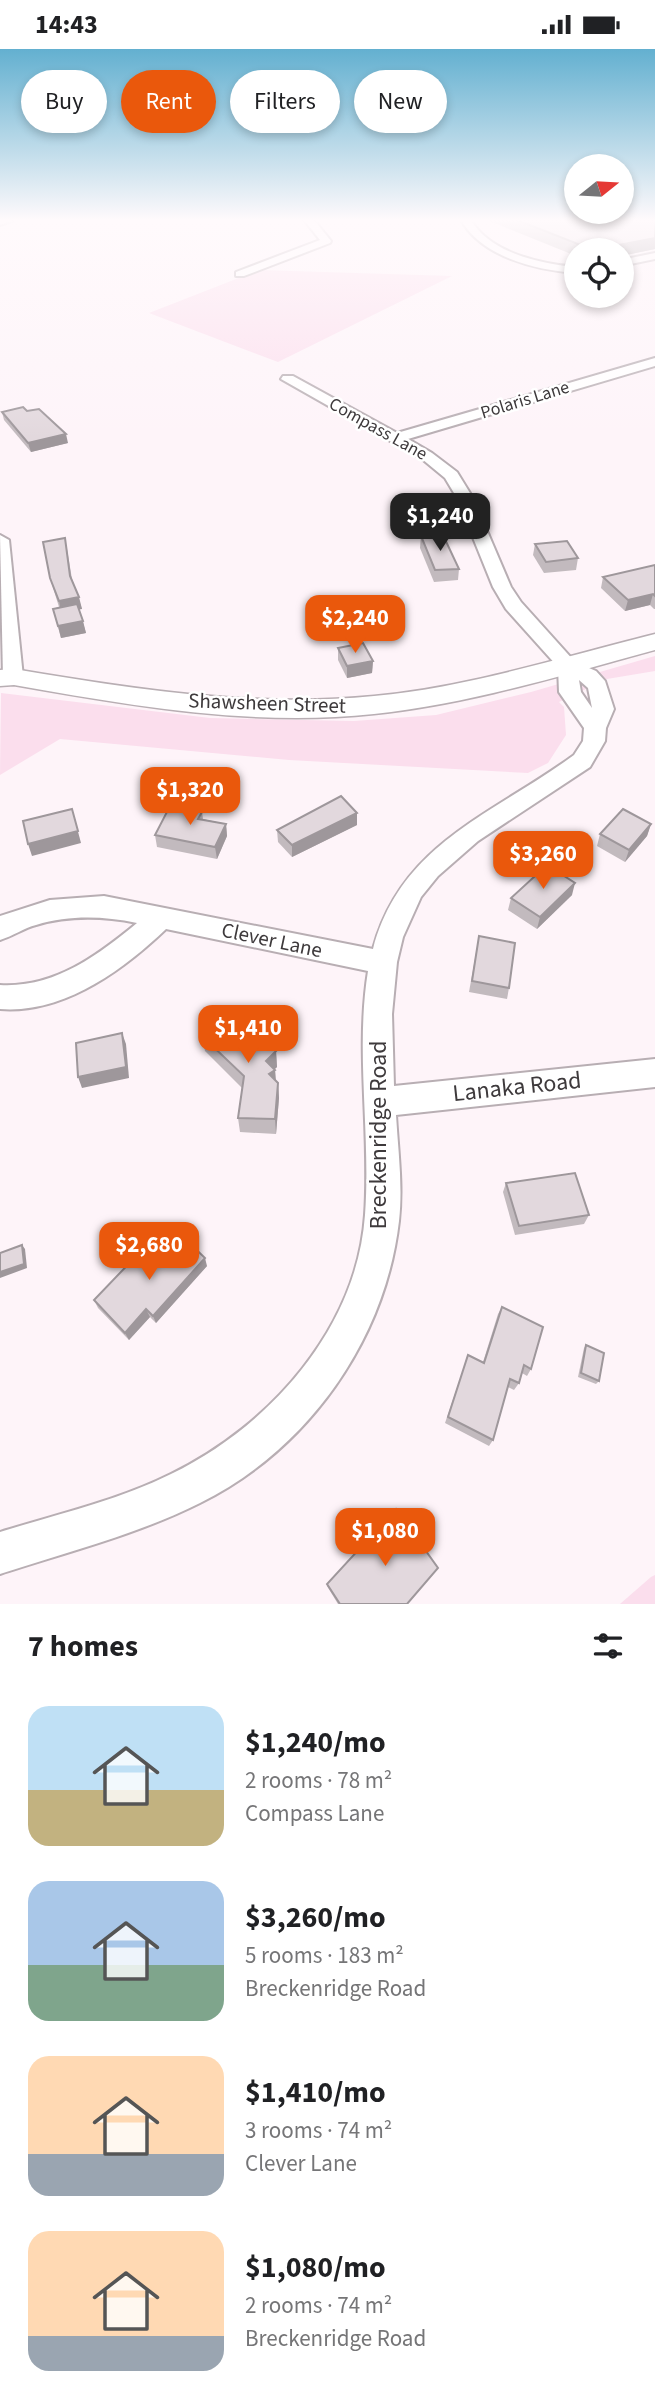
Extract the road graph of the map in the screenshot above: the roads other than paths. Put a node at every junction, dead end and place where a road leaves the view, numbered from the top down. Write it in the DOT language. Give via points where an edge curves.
graph roads {
  1 [pos="655,362"];
  2 [pos="288,379"];
  3 [pos="396,438"];
  4 [pos="0,540"];
  5 [pos="655,642"];
  6 [pos="568,666"];
  7 [pos="6,677"];
  8 [pos="161,917"];
  9 [pos="0,929"];
  10 [pos="383,963"];
  11 [pos="0,997"];
  12 [pos="655,1073"];
  13 [pos="379,1102"];
  14 [pos="0,1553"];
  1 -- 3 [label="street, Polaris Lane"];
  2 -- 3 [label="street, Compass Lane"];
  3 -- 6 [label="street, Compass Lane" via="451,475 508,597"];
  4 -- 7 [label="street"];
  5 -- 6 [label="main road, Shawsheen Street"];
  6 -- 7 [label="main road, Shawsheen Street" via="421,699 312,708 161,698"];
  6 -- 10 [label="street, Breckenridge Road" via="570,692 595,728 594,741 582,761 449,849 423,875 402,907"];
  8 -- 9 [label="street, Clever Lane" via="84,906 43,913"];
  8 -- 10 [label="street, Clever Lane"];
  8 -- 11 [label="street" via="121,954 89,972 31,998"];
  10 -- 13 [label="street, Breckenridge Road" via="377,1010"];
  12 -- 13 [label="street, Lanaka Road"];
  13 -- 14 [label="street, Breckenridge Road" via="383,1189 376,1255 352,1323 312,1388 255,1445 185,1489"];
}
